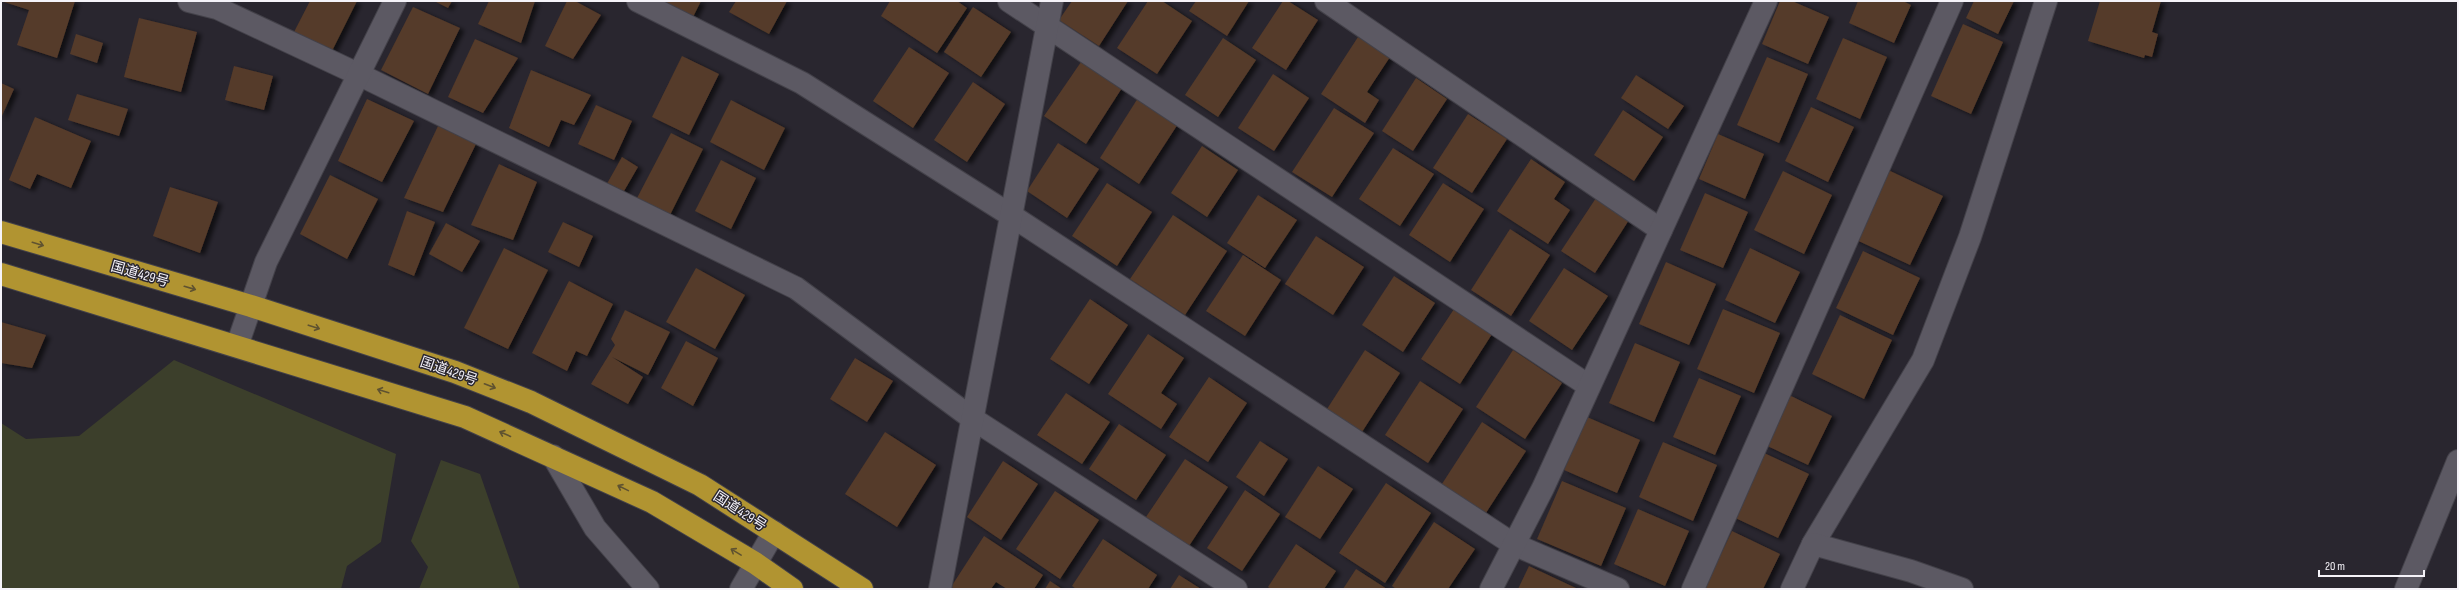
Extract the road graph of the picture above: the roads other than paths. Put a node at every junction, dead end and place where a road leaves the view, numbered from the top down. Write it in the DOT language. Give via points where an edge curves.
graph roads {
  1 [pos="189,1"];
  2 [pos="395,1"];
  3 [pos="638,1"];
  4 [pos="1009,1"];
  5 [pos="1052,1"];
  6 [pos="1326,1"];
  7 [pos="1766,1"];
  8 [pos="1952,1"];
  9 [pos="2046,1"];
  10 [pos="1048,28"];
  11 [pos="360,75"];
  12 [pos="1012,216"];
  13 [pos="1661,230"];
  14 [pos="1,232"];
  15 [pos="1,274"];
  16 [pos="251,306"];
  17 [pos="237,346"];
  18 [pos="1589,386"];
  19 [pos="973,419"];
  20 [pos="553,456"];
  21 [pos="2458,461"];
  22 [pos="774,532"];
  23 [pos="1512,544"];
  24 [pos="1813,544"];
  25 [pos="755,563"];
  26 [pos="648,589"];
  27 [pos="741,589"];
  28 [pos="792,589"];
  29 [pos="862,589"];
  30 [pos="940,589"];
  31 [pos="1236,589"];
  32 [pos="1492,589"];
  33 [pos="1618,589"];
  34 [pos="1693,589"];
  35 [pos="1792,589"];
  36 [pos="1962,589"];
  37 [pos="2406,589"];
  1 -- 11 [label="street" via="217,8"];
  2 -- 11 [label="street"];
  3 -- 12 [label="street" via="802,83"];
  4 -- 10 [label="street"];
  5 -- 10 [label="street"];
  6 -- 13 [label="street"];
  7 -- 13 [label="street"];
  8 -- 34 [label="street"];
  9 -- 24 [label="street" via="1970,237 1923,360"];
  10 -- 12 [label="street"];
  10 -- 18 [label="street"];
  11 -- 16 [label="street" via="266,262"];
  11 -- 19 [label="street" via="796,288"];
  12 -- 19 [label="street"];
  12 -- 23 [label="street"];
  13 -- 18 [label="street"];
  14 -- 16 [label="highway, 国道429号, one-way"];
  15 -- 17 [label="highway"];
  16 -- 17 [label="street"];
  16 -- 22 [label="highway, 国道429号, one-way" via="455,372 530,402 700,485"];
  20 -- 17 [label="highway, one-way" via="465,417"];
  18 -- 23 [label="street" via="1543,488"];
  19 -- 30 [label="street"];
  19 -- 31 [label="street"];
  25 -- 20 [label="highway, one-way" via="652,502"];
  20 -- 26 [label="street" via="595,528"];
  21 -- 37 [label="street"];
  22 -- 25 [label="street"];
  22 -- 29 [label="highway, 国道429号"];
  23 -- 32 [label="street"];
  23 -- 33 [label="street"];
  24 -- 35 [label="street"];
  24 -- 36 [label="street" via="1911,571"];
  25 -- 27 [label="street"];
  25 -- 28 [label="highway"];
}
